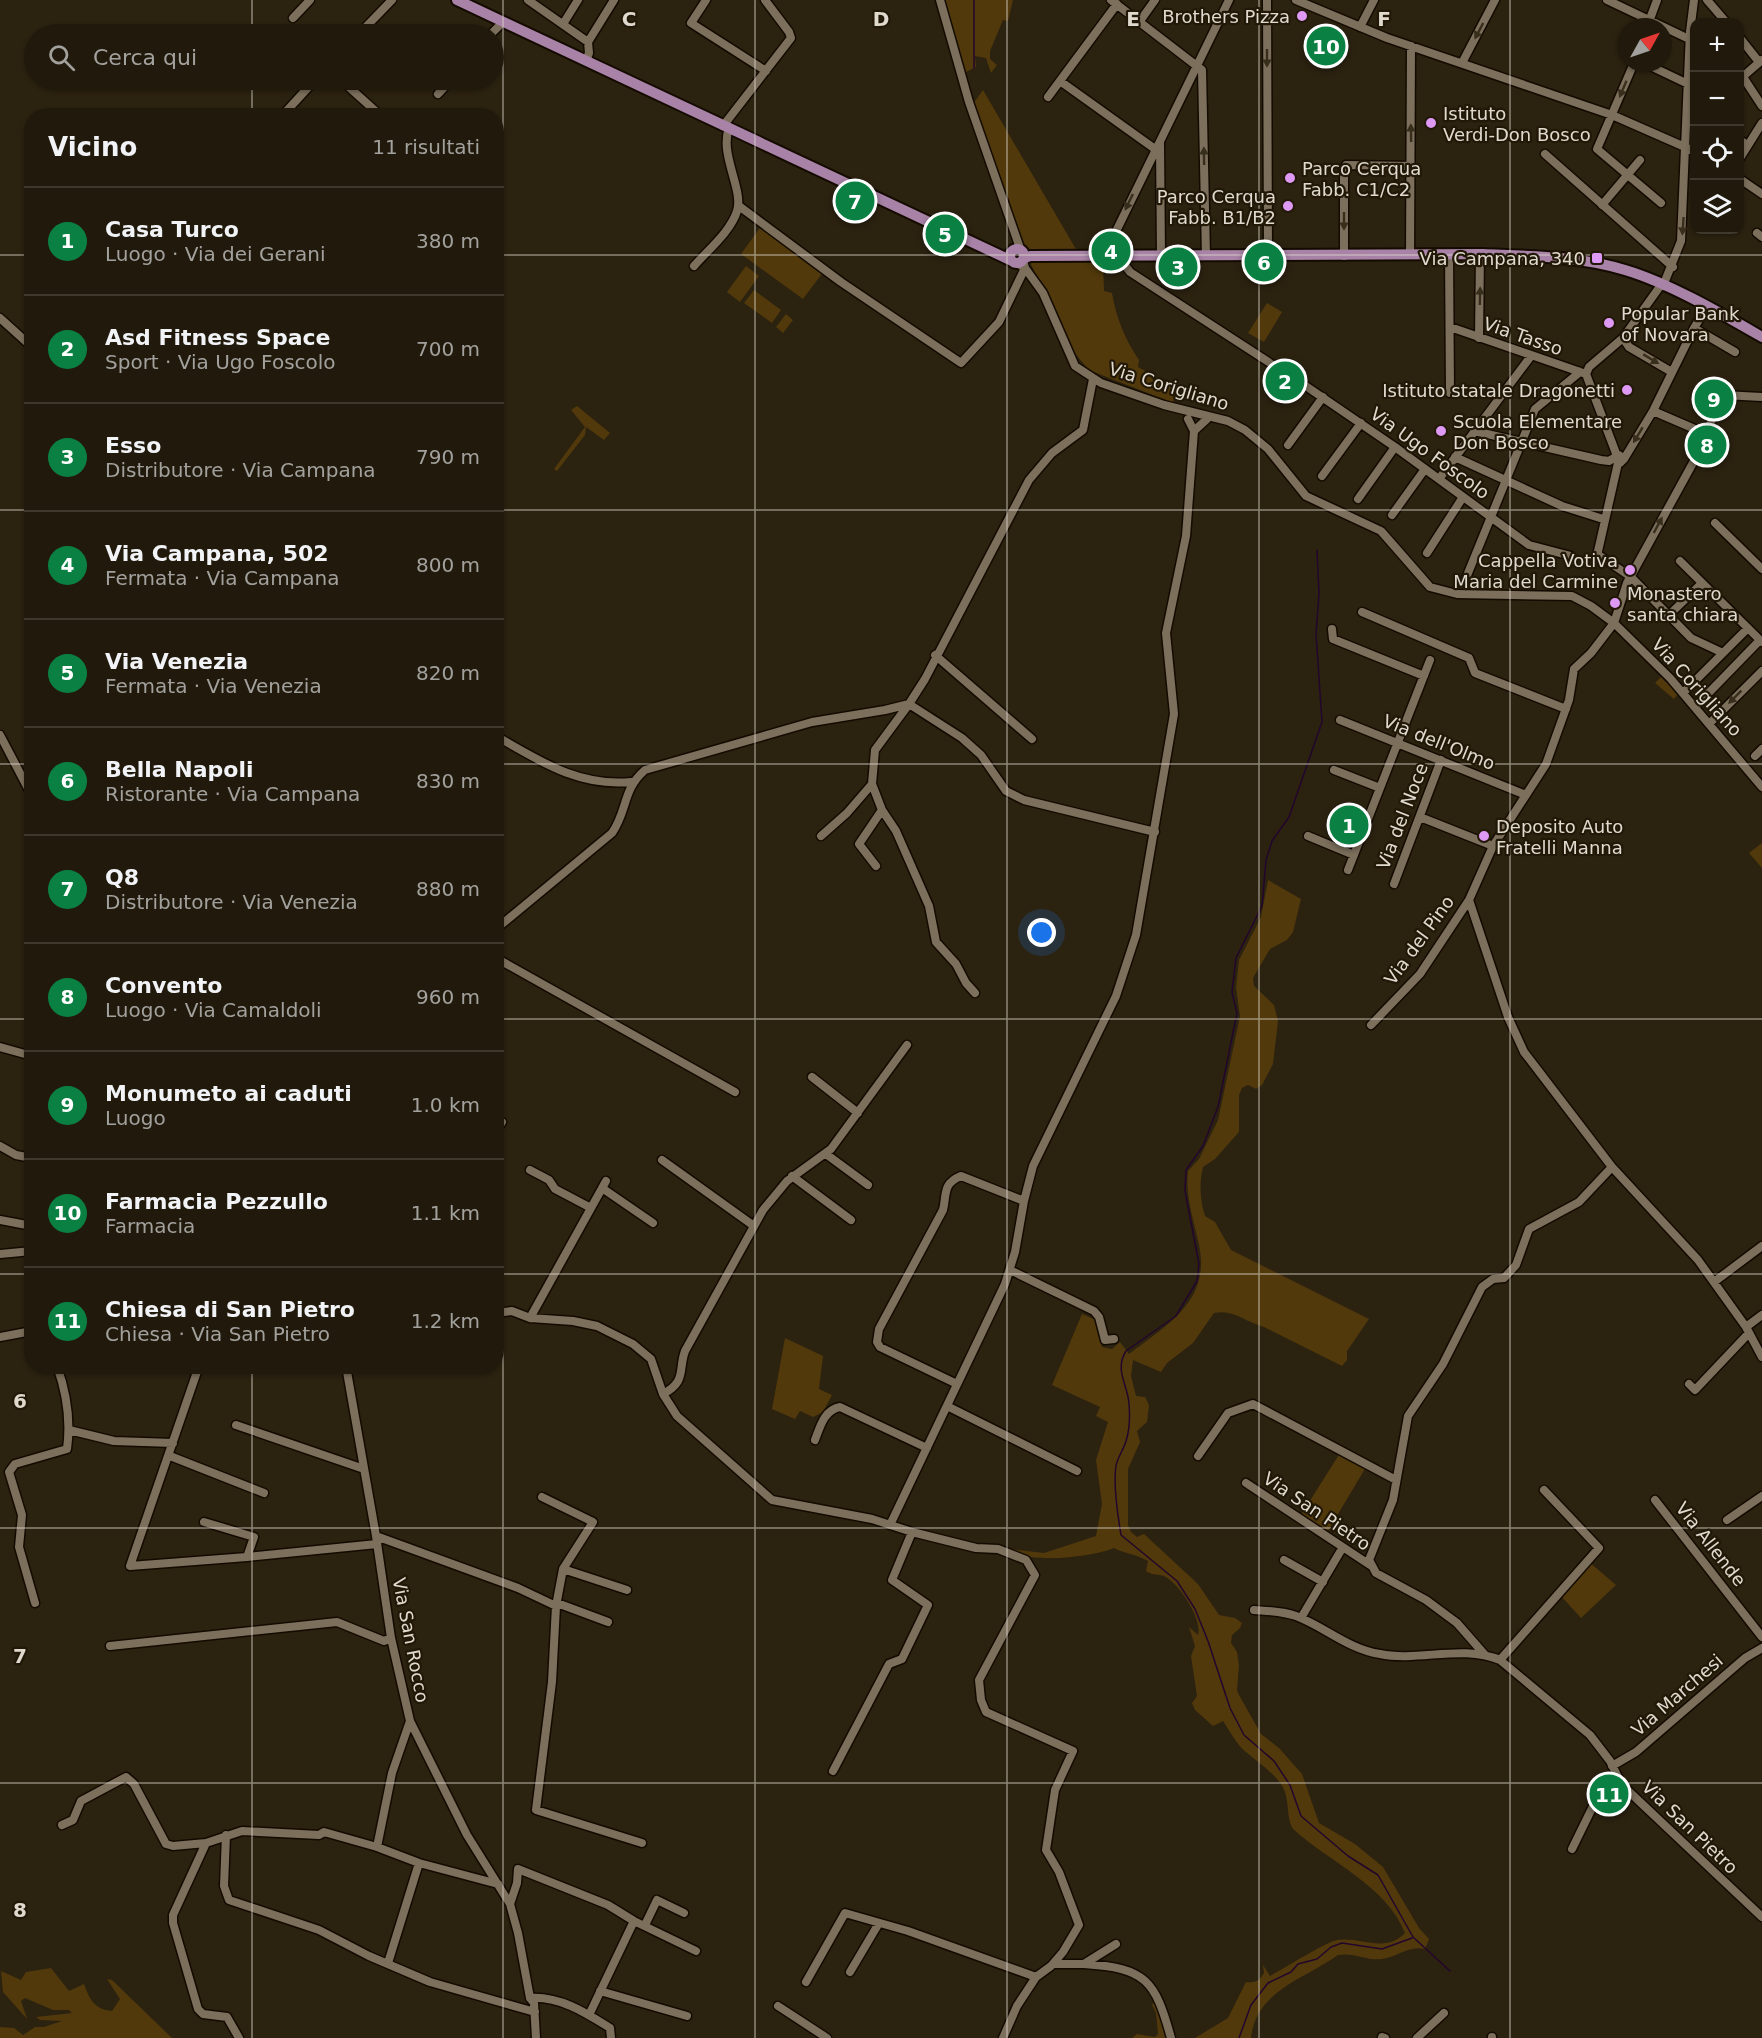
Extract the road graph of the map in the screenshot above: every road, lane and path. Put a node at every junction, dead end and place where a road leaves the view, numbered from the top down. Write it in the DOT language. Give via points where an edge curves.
graph roads {
  1 [pos="310,0"];
  2 [pos="392,0"];
  3 [pos="528,0"];
  4 [pos="578,0"];
  5 [pos="614,0"];
  6 [pos="706,0"];
  7 [pos="765,0"];
  8 [pos="940,0"];
  9 [pos="1155,0"];
  10 [pos="1229,0"];
  11 [pos="1267,0"];
  12 [pos="1374,0"];
  13 [pos="1495,0"];
  14 [pos="1607,0"];
  15 [pos="1657,0"];
  16 [pos="1694,0"];
  17 [pos="1707,0"];
  18 [pos="461,1"];
  19 [pos="1299,1"];
  20 [pos="1114,2"];
  21 [pos="293,18"];
  22 [pos="1639,18"];
  23 [pos="1650,18"];
  24 [pos="1723,18"];
  25 [pos="1140,21"];
  26 [pos="503,22"];
  27 [pos="368,24"];
  28 [pos="563,24"];
  29 [pos="1360,27"];
  30 [pos="1672,32"];
  31 [pos="1689,39"];
  32 [pos="588,42"];
  33 [pos="1744,42"];
  34 [pos="1690,45"];
  35 [pos="1411,46"];
  36 [pos="586,61"];
  37 [pos="1761,61"];
  38 [pos="1462,63"];
  39 [pos="1197,64"];
  40 [pos="1690,70"];
  41 [pos="766,71"];
  42 [pos="1630,72"];
  43 [pos="1663,72"];
  44 [pos="1744,75"];
  45 [pos="1060,81"];
  46 [pos="1744,82"];
  47 [pos="1688,84"];
  48 [pos="306,90"];
  49 [pos="352,90"];
  50 [pos="442,90"];
  51 [pos="438,94"];
  52 [pos="1048,97"];
  53 [pos="1762,106"];
  54 [pos="289,108"];
  55 [pos="372,108"];
  56 [pos="1690,110"];
  57 [pos="1612,115"];
  58 [pos="1762,123"];
  59 [pos="726,127"];
  60 [pos="1160,138"];
  61 [pos="1744,142"];
  62 [pos="1155,149"];
  63 [pos="1690,149"];
  64 [pos="1545,154"];
  65 [pos="1690,159"];
  66 [pos="1640,160"];
  67 [pos="1412,166"];
  68 [pos="1627,174"];
  69 [pos="1741,180"];
  70 [pos="1762,194"];
  71 [pos="1661,203"];
  72 [pos="1602,205"];
  73 [pos="738,206"];
  74 [pos="1480,254"];
  75 [pos="1268,255"];
  76 [pos="1410,255"];
  77 [pos="1449,255"];
  78 [pos="1020,256"];
  79 [pos="1102,256"];
  80 [pos="1118,256"];
  81 [pos="1161,256"];
  82 [pos="1206,256"];
  83 [pos="1344,256"];
  84 [pos="694,266"];
  85 [pos="1673,267"];
  86 [pos="1662,285"];
  87 [pos="1707,307"];
  88 [pos="0,318"];
  89 [pos="1450,327"];
  90 [pos="1694,328"];
  91 [pos="1762,337"];
  92 [pos="1479,338"];
  93 [pos="1623,338"];
  94 [pos="24,340"];
  95 [pos="1735,352"];
  96 [pos="1531,357"];
  97 [pos="1670,371"];
  98 [pos="1583,374"];
  99 [pos="1093,379"];
  100 [pos="1450,393"];
  101 [pos="1323,397"];
  102 [pos="1762,397"];
  103 [pos="1653,411"];
  104 [pos="1188,419"];
  105 [pos="1207,419"];
  106 [pos="1361,423"];
  107 [pos="1194,431"];
  108 [pos="1473,431"];
  109 [pos="1704,434"];
  110 [pos="1521,442"];
  111 [pos="1288,446"];
  112 [pos="1395,447"];
  113 [pos="1455,457"];
  114 [pos="1619,459"];
  115 [pos="1425,469"];
  116 [pos="1322,476"];
  117 [pos="1439,479"];
  118 [pos="1505,481"];
  119 [pos="1463,498"];
  120 [pos="1358,499"];
  121 [pos="1392,515"];
  122 [pos="1490,517"];
  123 [pos="1603,519"];
  124 [pos="1715,523"];
  125 [pos="1427,553"];
  126 [pos="1571,556"];
  127 [pos="1680,561"];
  128 [pos="1762,569"];
  129 [pos="1631,577"];
  130 [pos="1466,578"];
  131 [pos="1702,583"];
  132 [pos="1362,612"];
  133 [pos="1668,616"];
  134 [pos="1614,623"];
  135 [pos="1748,628"];
  136 [pos="1332,629"];
  137 [pos="1761,641"];
  138 [pos="1723,653"];
  139 [pos="935,656"];
  140 [pos="1430,660"];
  141 [pos="1762,671"];
  142 [pos="1424,676"];
  143 [pos="1683,693"];
  144 [pos="909,704"];
  145 [pos="1695,707"];
  146 [pos="1566,709"];
  147 [pos="1340,720"];
  148 [pos="1709,724"];
  149 [pos="0,735"];
  150 [pos="1032,739"];
  151 [pos="504,740"];
  152 [pos="1398,743"];
  153 [pos="1762,749"];
  154 [pos="1755,756"];
  155 [pos="1441,760"];
  156 [pos="1334,770"];
  157 [pos="24,781"];
  158 [pos="631,782"];
  159 [pos="872,784"];
  160 [pos="1762,787"];
  161 [pos="1380,788"];
  162 [pos="1526,795"];
  163 [pos="882,810"];
  164 [pos="1420,817"];
  165 [pos="1155,832"];
  166 [pos="821,836"];
  167 [pos="1308,836"];
  168 [pos="1492,846"];
  169 [pos="1354,855"];
  170 [pos="876,866"];
  171 [pos="1348,870"];
  172 [pos="1394,884"];
  173 [pos="1469,900"];
  174 [pos="504,922"];
  175 [pos="504,962"];
  176 [pos="975,993"];
  177 [pos="1371,1024"];
  178 [pos="907,1045"];
  179 [pos="0,1047"];
  180 [pos="24,1054"];
  181 [pos="812,1077"];
  182 [pos="735,1092"];
  183 [pos="858,1113"];
  184 [pos="0,1146"];
  185 [pos="826,1154"];
  186 [pos="24,1156"];
  187 [pos="662,1160"];
  188 [pos="1612,1167"];
  189 [pos="530,1170"];
  190 [pos="792,1176"];
  191 [pos="868,1185"];
  192 [pos="1024,1201"];
  193 [pos="591,1208"];
  194 [pos="0,1220"];
  195 [pos="851,1220"];
  196 [pos="653,1223"];
  197 [pos="24,1224"];
  198 [pos="754,1226"];
  199 [pos="1762,1246"];
  200 [pos="24,1252"];
  201 [pos="0,1254"];
  202 [pos="1010,1270"];
  203 [pos="1714,1282"];
  204 [pos="504,1312"];
  205 [pos="1762,1315"];
  206 [pos="530,1317"];
  207 [pos="1748,1330"];
  208 [pos="24,1332"];
  209 [pos="0,1337"];
  210 [pos="1114,1339"];
  211 [pos="1762,1357"];
  212 [pos="60,1374"];
  213 [pos="196,1374"];
  214 [pos="347,1374"];
  215 [pos="957,1384"];
  216 [pos="1689,1384"];
  217 [pos="663,1394"];
  218 [pos="947,1406"];
  219 [pos="236,1425"];
  220 [pos="69,1430"];
  221 [pos="815,1440"];
  222 [pos="173,1443"];
  223 [pos="927,1448"];
  224 [pos="170,1456"];
  225 [pos="1198,1456"];
  226 [pos="364,1469"];
  227 [pos="1077,1471"];
  228 [pos="1396,1480"];
  229 [pos="1246,1483"];
  230 [pos="1544,1490"];
  231 [pos="264,1493"];
  232 [pos="1762,1496"];
  233 [pos="542,1497"];
  234 [pos="1655,1500"];
  235 [pos="1727,1520"];
  236 [pos="204,1522"];
  237 [pos="890,1525"];
  238 [pos="912,1532"];
  239 [pos="377,1540"];
  240 [pos="1340,1552"];
  241 [pos="247,1557"];
  242 [pos="1284,1560"];
  243 [pos="1370,1565"];
  244 [pos="563,1569"];
  245 [pos="1323,1582"];
  246 [pos="627,1590"];
  247 [pos="35,1603"];
  248 [pos="556,1604"];
  249 [pos="1254,1610"];
  250 [pos="1301,1618"];
  251 [pos="608,1622"];
  252 [pos="1762,1637"];
  253 [pos="391,1638"];
  254 [pos="110,1646"];
  255 [pos="1762,1648"];
  256 [pos="1485,1655"];
  257 [pos="1500,1660"];
  258 [pos="410,1721"];
  259 [pos="1612,1766"];
  260 [pos="833,1771"];
  261 [pos="1618,1779"];
  262 [pos="62,1825"];
  263 [pos="226,1835"];
  264 [pos="206,1843"];
  265 [pos="642,1843"];
  266 [pos="377,1847"];
  267 [pos="1572,1849"];
  268 [pos="419,1863"];
  269 [pos="498,1884"];
  270 [pos="510,1904"];
  271 [pos="684,1913"];
  272 [pos="1762,1917"];
  273 [pos="634,1921"];
  274 [pos="879,1923"];
  275 [pos="645,1925"];
  276 [pos="1116,1944"];
  277 [pos="696,1951"];
  278 [pos="388,1963"];
  279 [pos="1053,1964"];
  280 [pos="1084,1964"];
  281 [pos="850,1972"];
  282 [pos="1036,1977"];
  283 [pos="806,1982"];
  284 [pos="600,1991"];
  285 [pos="530,1998"];
  286 [pos="778,2006"];
  287 [pos="535,2012"];
  288 [pos="1444,2013"];
  289 [pos="589,2014"];
  290 [pos="687,2016"];
  291 [pos="239,2038"];
  292 [pos="536,2038"];
  293 [pos="611,2038"];
  294 [pos="827,2038"];
  295 [pos="1003,2038"];
  296 [pos="1171,2038"];
  297 [pos="1417,2038"];
  1 -- 21 [label="street"];
  2 -- 27 [label="street"];
  3 -- 28 [label="street"];
  4 -- 28 [label="street"];
  5 -- 32 [label="street"];
  6 -- 41 [label="street" via="691,23"];
  7 -- 41 [label="street" via="790,38"];
  8 -- 78 [label="street, Via Corigliano" via="960,75"];
  9 -- 25 [label="street"];
  10 -- 39 [label="street"];
  11 -- 75 [label="street, one-way"];
  12 -- 29 [label="street"];
  13 -- 38 [label="street, one-way"];
  14 -- 22 [label="street"];
  15 -- 23 [label="street"];
  16 -- 31 [label="street"];
  17 -- 24 [label="street"];
  18 -- 26 [label="main road"];
  19 -- 29 [label="street"];
  20 -- 25 [label="street"];
  20 -- 45 [label="street"];
  25 -- 39 [label="street"];
  26 -- 36 [label="main road"];
  28 -- 32 [label="street"];
  29 -- 35 [label="street"];
  30 -- 31 [label="street"];
  31 -- 34 [label="street"];
  32 -- 36 [label="street"];
  33 -- 37 [label="street"];
  35 -- 38 [label="street"];
  67 -- 35 [label="street, one-way"];
  36 -- 59 [label="main road"];
  37 -- 44 [label="street"];
  38 -- 57 [label="street"];
  39 -- 60 [label="street"];
  82 -- 39 [label="street, one-way" via="1204,73"];
  40 -- 47 [label="street"];
  41 -- 59 [label="street"];
  42 -- 57 [label="street, one-way"];
  43 -- 47 [label="street"];
  45 -- 52 [label="street"];
  45 -- 62 [label="street"];
  46 -- 53 [label="street"];
  47 -- 56 [label="street"];
  48 -- 54 [label="street"];
  49 -- 55 [label="street"];
  50 -- 51 [label="street"];
  57 -- 63 [label="street"];
  57 -- 68 [label="street" via="1597,149"];
  58 -- 61 [label="street"];
  59 -- 73 [label="street"];
  59 -- 78 [label="main road" via="998,255"];
  60 -- 62 [label="street"];
  60 -- 81 [label="street"];
  62 -- 79 [label="street, one-way"];
  64 -- 72 [label="street"];
  65 -- 85 [label="street, one-way" via="1682,241"];
  66 -- 68 [label="street"];
  67 -- 76 [label="street"];
  67 -- 83 [label="street, one-way" via="1346,165"];
  68 -- 71 [label="street"];
  68 -- 72 [label="street"];
  69 -- 70 [label="street"];
  72 -- 85 [label="street"];
  73 -- 78 [label="street" via="961,363 999,322"];
  73 -- 84 [label="street" via="734,219"];
  74 -- 77 [label="main road"];
  74 -- 86 [label="main road" via="1592,262 1627,270"];
  92 -- 74 [label="street, one-way"];
  75 -- 82 [label="main road"];
  75 -- 83 [label="main road"];
  76 -- 77 [label="main road"];
  76 -- 83 [label="main road"];
  77 -- 89 [label="street"];
  78 -- 79 [label="main road"];
  78 -- 99 [label="street, Via Corigliano" via="1043,293 1075,366"];
  79 -- 80 [label="main road"];
  80 -- 81 [label="main road"];
  80 -- 101 [label="street, Via Ugo Foscolo" via="1130,272"];
  81 -- 82 [label="main road"];
  85 -- 86 [label="street"];
  86 -- 87 [label="main road"];
  86 -- 93 [label="street"];
  87 -- 90 [label="street"];
  87 -- 91 [label="main road"];
  88 -- 94 [label="street"];
  89 -- 92 [label="street, Via Tasso"];
  89 -- 100 [label="street"];
  90 -- 95 [label="street"];
  90 -- 97 [label="street"];
  92 -- 96 [label="street, Via Tasso"];
  93 -- 97 [label="street, one-way" via="1629,347"];
  93 -- 98 [label="street"];
  96 -- 98 [label="street, Via Tasso"];
  96 -- 108 [label="street"];
  97 -- 103 [label="street"];
  98 -- 110 [label="street" via="1535,409"];
  98 -- 114 [label="street"];
  99 -- 134 [label="street, Via Corigliano" via="1164,405 1228,421 1245,430 1268,449 1306,496 1381,531 1430,587 1440,592 1572,596"];
  99 -- 139 [label="street" via="1083,430 1052,453 1029,480"];
  101 -- 106 [label="street, Via Ugo Foscolo"];
  101 -- 111 [label="street"];
  102 -- 109 [label="street, Via del Pino" via="1723,395"];
  103 -- 109 [label="street"];
  103 -- 114 [label="street, one-way"];
  104 -- 107 [label="street"];
  105 -- 107 [label="street"];
  106 -- 112 [label="street, Via Ugo Foscolo"];
  106 -- 116 [label="street"];
  107 -- 165 [label="street" via="1186,536 1167,622 1174,714"];
  108 -- 110 [label="street"];
  108 -- 113 [label="street"];
  129 -- 109 [label="street, Via del Pino, one-way" via="1694,461"];
  110 -- 114 [label="street" via="1601,460"];
  110 -- 118 [label="street"];
  112 -- 115 [label="street, Via Ugo Foscolo"];
  112 -- 120 [label="street"];
  113 -- 117 [label="street"];
  113 -- 118 [label="street"];
  114 -- 123 [label="street"];
  115 -- 117 [label="street, Via Ugo Foscolo"];
  115 -- 121 [label="street"];
  117 -- 119 [label="street, Via Ugo Foscolo"];
  118 -- 122 [label="street"];
  118 -- 123 [label="street"];
  119 -- 122 [label="street, Via Ugo Foscolo"];
  119 -- 125 [label="street"];
  122 -- 126 [label="street, Via Ugo Foscolo" via="1529,545"];
  122 -- 130 [label="street"];
  123 -- 129 [label="street" via="1597,557"];
  124 -- 128 [label="street"];
  127 -- 131 [label="street"];
  129 -- 133 [label="street"];
  129 -- 134 [label="street, Via del Pino"];
  131 -- 133 [label="street"];
  131 -- 135 [label="street"];
  132 -- 146 [label="street" via="1469,658 1475,673"];
  133 -- 138 [label="street" via="1691,638"];
  134 -- 143 [label="street, Via Corigliano"];
  134 -- 146 [label="street, Via del Pino" via="1574,669"];
  135 -- 137 [label="street"];
  135 -- 138 [label="street"];
  136 -- 142 [label="street" via="1333,639"];
  137 -- 145 [label="street"];
  138 -- 143 [label="street"];
  139 -- 144 [label="street"];
  139 -- 150 [label="street"];
  140 -- 142 [label="street"];
  141 -- 148 [label="street, one-way"];
  142 -- 152 [label="street"];
  143 -- 145 [label="street, Via Corigliano"];
  144 -- 158 [label="street" via="780,730 657,765"];
  144 -- 159 [label="street" via="875,750"];
  144 -- 165 [label="street" via="981,755 1006,791 1024,800"];
  145 -- 148 [label="street, Via Corigliano"];
  146 -- 162 [label="street, Via del Pino" via="1546,764"];
  147 -- 152 [label="street, Via dell'Olmo"];
  148 -- 160 [label="street, Via Corigliano"];
  149 -- 157 [label="street"];
  151 -- 158 [label="street" via="562,773"];
  152 -- 155 [label="street, Via dell'Olmo"];
  152 -- 161 [label="street"];
  153 -- 154 [label="street"];
  155 -- 162 [label="street, Via dell'Olmo"];
  155 -- 164 [label="street, Via del Noce"];
  156 -- 161 [label="street"];
  158 -- 174 [label="street" via="612,833"];
  159 -- 163 [label="street"];
  159 -- 166 [label="street"];
  161 -- 169 [label="street"];
  162 -- 168 [label="street, Via del Pino"];
  163 -- 170 [label="street" via="859,844"];
  163 -- 176 [label="street" via="896,831 929,906 936,942"];
  164 -- 168 [label="street"];
  164 -- 172 [label="street, Via del Noce"];
  165 -- 192 [label="street" via="1136,935 1122,978 1033,1166"];
  167 -- 169 [label="street"];
  168 -- 173 [label="street, Via del Pino"];
  169 -- 171 [label="street"];
  173 -- 177 [label="street, Via del Pino" via="1420,974"];
  173 -- 188 [label="street" via="1508,1017 1524,1052"];
  175 -- 182 [label="street"];
  178 -- 183 [label="street"];
  179 -- 180 [label="street"];
  181 -- 183 [label="street"];
  183 -- 185 [label="street"];
  184 -- 186 [label="street"];
  185 -- 190 [label="street"];
  185 -- 191 [label="street"];
  187 -- 198 [label="street"];
  188 -- 203 [label="street"];
  188 -- 228 [label="street" via="1579,1202 1529,1228 1516,1264 1504,1278 1488,1282 1477,1294 1443,1364 1408,1416"];
  189 -- 193 [label="street"];
  190 -- 195 [label="street"];
  190 -- 198 [label="street"];
  192 -- 202 [label="street"];
  192 -- 215 [label="street" via="967,1177 954,1179 943,1193 943,1210 879,1329 880,1347"];
  193 -- 196 [label="street" via="604,1184"];
  193 -- 206 [label="street"];
  194 -- 197 [label="street"];
  198 -- 217 [label="street" via="685,1351 684,1368"];
  199 -- 203 [label="street"];
  200 -- 201 [label="street"];
  202 -- 210 [label="street" via="1094,1311 1105,1340"];
  202 -- 215 [label="street"];
  203 -- 207 [label="street"];
  204 -- 206 [label="street"];
  205 -- 207 [label="street"];
  206 -- 217 [label="street" via="597,1326 626,1340 651,1359"];
  207 -- 211 [label="street"];
  207 -- 216 [label="street" via="1695,1389"];
  208 -- 209 [label="street"];
  212 -- 220 [label="street"];
  213 -- 222 [label="street"];
  214 -- 226 [label="street, Via San Rocco"];
  215 -- 218 [label="street"];
  217 -- 237 [label="street" via="677,1416 772,1500"];
  218 -- 223 [label="street"];
  218 -- 227 [label="street"];
  219 -- 226 [label="street"];
  220 -- 222 [label="street" via="114,1441"];
  220 -- 247 [label="street" via="67,1449 15,1464 10,1469 22,1515 19,1547"];
  221 -- 223 [label="street" via="825,1417 840,1407"];
  222 -- 224 [label="street"];
  223 -- 237 [label="street"];
  224 -- 231 [label="street"];
  224 -- 241 [label="street" via="130,1566"];
  225 -- 228 [label="street" via="1228,1413 1253,1404"];
  226 -- 239 [label="street, Via San Rocco"];
  228 -- 243 [label="street" via="1385,1523 1369,1555"];
  229 -- 243 [label="street, Via San Pietro"];
  230 -- 257 [label="street" via="1599,1548"];
  232 -- 235 [label="street"];
  233 -- 244 [label="street" via="593,1522"];
  234 -- 252 [label="street, Via Allende"];
  236 -- 241 [label="street" via="254,1537"];
  237 -- 238 [label="street"];
  238 -- 260 [label="street" via="892,1580 928,1605 902,1659 889,1664"];
  238 -- 279 [label="street" via="976,1548 998,1549 1026,1560 1035,1575 979,1680 986,1712 1073,1750 1053,1797 1046,1850 1059,1872 1079,1925"];
  239 -- 241 [label="street"];
  239 -- 248 [label="street"];
  239 -- 253 [label="street, Via San Rocco"];
  240 -- 245 [label="street"];
  242 -- 245 [label="street"];
  243 -- 256 [label="street, Via San Pietro" via="1376,1573 1426,1600 1457,1623"];
  244 -- 246 [label="street"];
  244 -- 248 [label="street"];
  245 -- 250 [label="street"];
  248 -- 251 [label="street"];
  248 -- 265 [label="street" via="552,1682 536,1810"];
  249 -- 250 [label="street, Via San Pietro"];
  250 -- 256 [label="street, Via San Pietro" via="1344,1643 1383,1655"];
  253 -- 254 [label="street" via="384,1641 338,1623"];
  253 -- 258 [label="street, Via San Rocco"];
  255 -- 259 [label="street, Via Marchesi" via="1745,1658 1636,1752"];
  256 -- 257 [label="street, Via San Pietro"];
  257 -- 259 [label="street, Via San Pietro" via="1590,1736"];
  258 -- 266 [label="street" via="392,1773"];
  258 -- 269 [label="street, Via San Rocco" via="467,1834"];
  259 -- 261 [label="street, Via San Pietro"];
  261 -- 267 [label="street" via="1598,1796"];
  261 -- 272 [label="street, Via San Pietro"];
  262 -- 264 [label="street" via="73,1820 81,1802 126,1777 134,1784 166,1844"];
  263 -- 264 [label="street"];
  263 -- 266 [label="street" via="242,1831 324,1832"];
  263 -- 278 [label="street" via="224,1886 229,1900 319,1930"];
  264 -- 291 [label="street" via="173,1915 173,1923 198,2009 203,2014 227,2017"];
  266 -- 268 [label="street"];
  268 -- 269 [label="street"];
  268 -- 278 [label="street"];
  269 -- 270 [label="street, Via San Rocco"];
  270 -- 273 [label="street" via="518,1869 608,1905"];
  270 -- 285 [label="street, Via San Rocco"];
  271 -- 275 [label="street" via="657,1900"];
  273 -- 275 [label="street"];
  273 -- 284 [label="street"];
  274 -- 281 [label="street"];
  274 -- 282 [label="street"];
  274 -- 283 [label="street" via="845,1913"];
  275 -- 277 [label="street"];
  276 -- 280 [label="street"];
  278 -- 287 [label="street" via="438,1985"];
  279 -- 280 [label="street"];
  279 -- 282 [label="street"];
  280 -- 296 [label="street" via="1108,1965 1144,1978 1162,2005"];
  282 -- 295 [label="street"];
  284 -- 289 [label="street"];
  284 -- 290 [label="street"];
  285 -- 287 [label="street, Via San Rocco"];
  285 -- 289 [label="street" via="547,1998"];
  286 -- 294 [label="street"];
  287 -- 292 [label="street, Via San Rocco"];
  288 -- 297 [label="street"];
  289 -- 293 [label="street" via="610,2028"];
}
